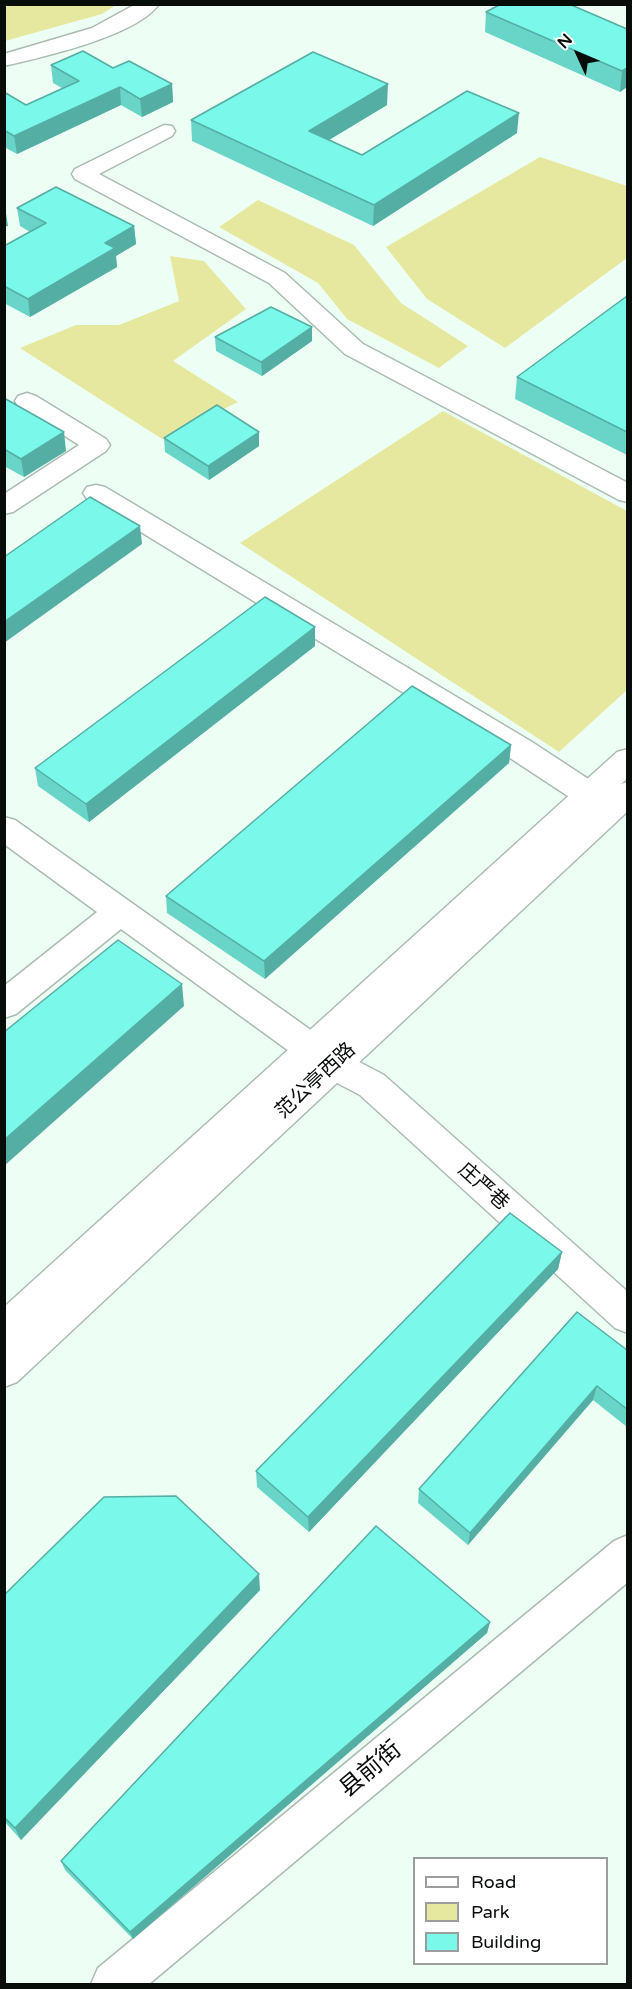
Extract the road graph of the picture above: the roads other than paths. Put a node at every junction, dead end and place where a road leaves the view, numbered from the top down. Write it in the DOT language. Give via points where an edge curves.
graph roads {
  1 [pos="150,4"];
  2 [pos="4,60"];
  3 [pos="164,131"];
  4 [pos="27,401"];
  5 [pos="96,493"];
  6 [pos="627,494"];
  7 [pos="4,506"];
  8 [pos="627,760"];
  9 [pos="627,793"];
  10 [pos="588,794"];
  11 [pos="7,834"];
  12 [pos="119,912"];
  13 [pos="4,1005"];
  14 [pos="323,1057"];
  15 [pos="627,1316"];
  16 [pos="4,1332"];
  17 [pos="4,1370"];
  18 [pos="627,1555"];
  19 [pos="114,1984"];
  1 -- 2 [label="street" via="123,21 73,41"];
  3 -- 6 [label="street" via="83,174 277,278 354,349"];
  4 -- 7 [label="street" via="97,445"];
  5 -- 10 [label="street"];
  8 -- 10 [label="street, 范公亭西路"];
  9 -- 14 [label="street, 范公亭西路"];
  10 -- 14 [label="street, 范公亭西路"];
  11 -- 12 [label="street, 庄严巷"];
  12 -- 13 [label="street"];
  12 -- 14 [label="street, 庄严巷"];
  14 -- 15 [label="street, 庄严巷" via="372,1085"];
  14 -- 16 [label="street, 范公亭西路"];
  14 -- 17 [label="street, 范公亭西路"];
  18 -- 19 [label="street, 县前街"];
}
